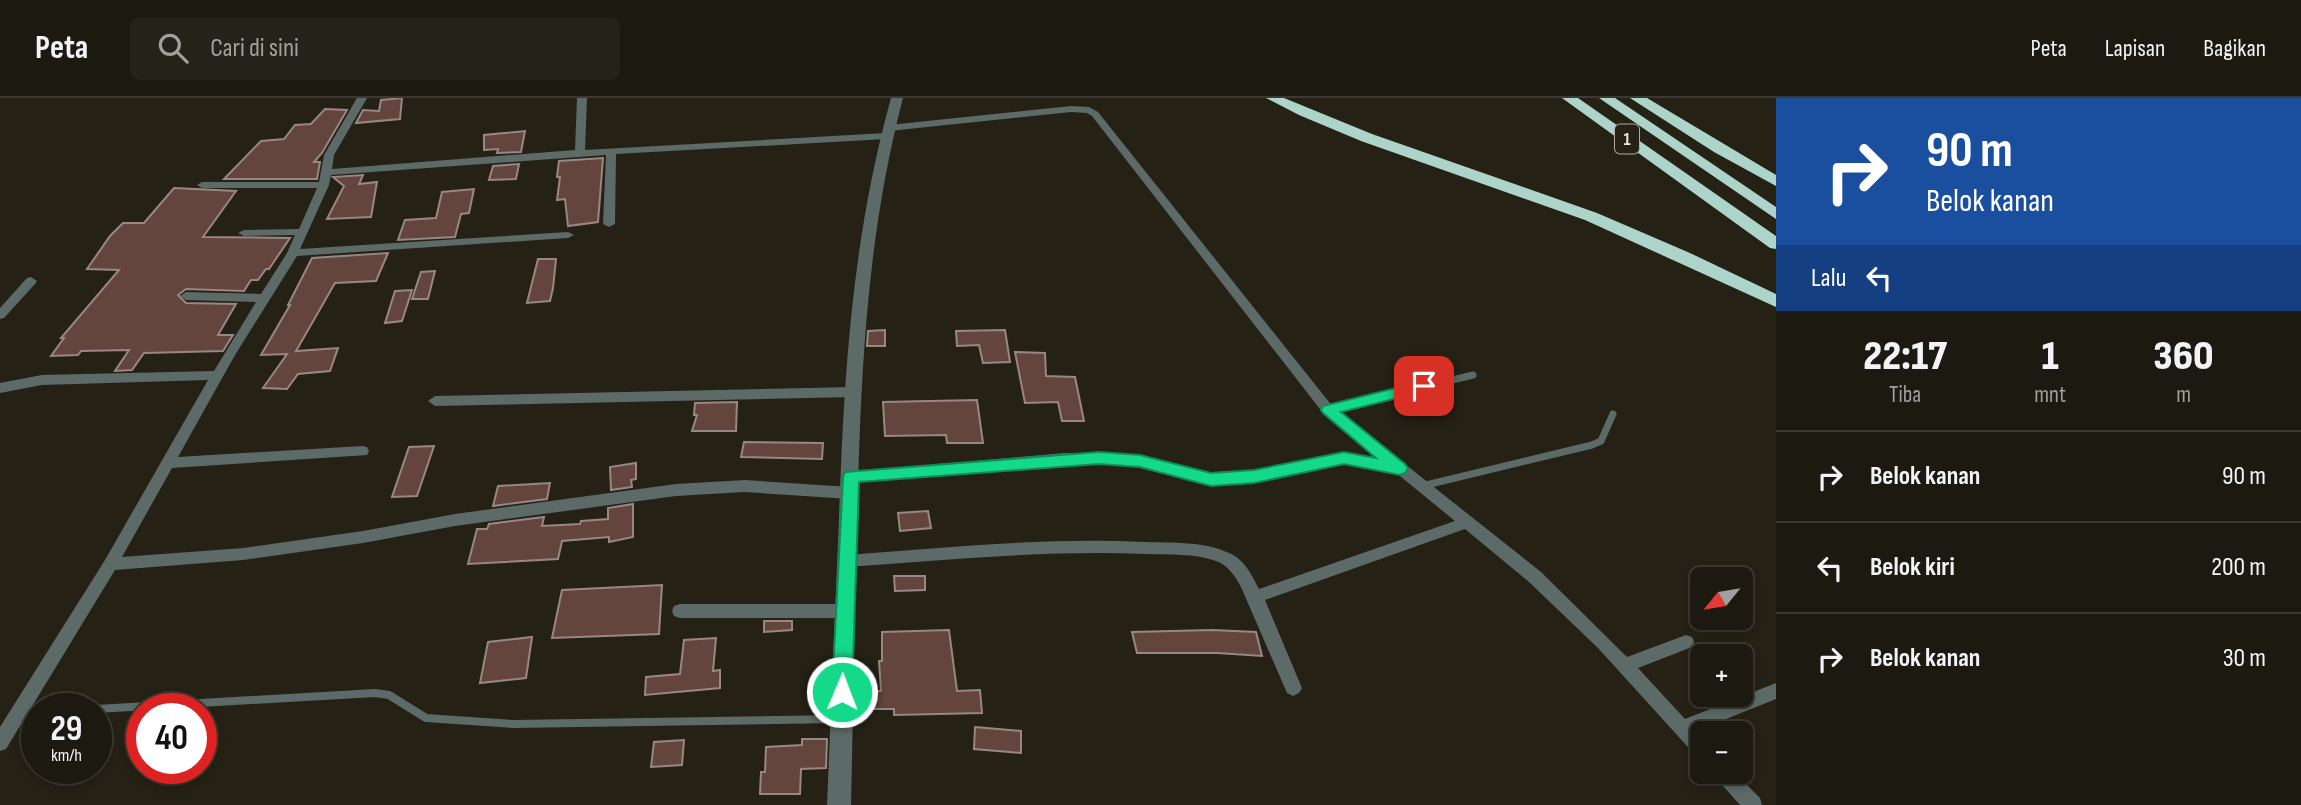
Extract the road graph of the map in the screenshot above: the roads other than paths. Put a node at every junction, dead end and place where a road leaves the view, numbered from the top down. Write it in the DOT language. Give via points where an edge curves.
graph roads {
  1 [pos="362,98"];
  2 [pos="582,98"];
  3 [pos="897,98"];
  4 [pos="1273,98"];
  5 [pos="1569,98"];
  6 [pos="1606,98"];
  7 [pos="1637,98"];
  8 [pos="1089,104"];
  9 [pos="887,132"];
  10 [pos="611,151"];
  11 [pos="580,153"];
  12 [pos="326,179"];
  13 [pos="1776,181"];
  14 [pos="202,185"];
  15 [pos="1776,214"];
  16 [pos="609,224"];
  17 [pos="303,232"];
  18 [pos="244,233"];
  19 [pos="568,235"];
  20 [pos="1776,244"];
  21 [pos="293,253"];
  22 [pos="31,281"];
  23 [pos="186,296"];
  24 [pos="265,298"];
  25 [pos="1776,301"];
  26 [pos="0,315"];
  27 [pos="218,375"];
  28 [pos="1473,375"];
  29 [pos="0,388"];
  30 [pos="852,392"];
  31 [pos="435,401"];
  32 [pos="1328,410"];
  33 [pos="1613,414"];
  34 [pos="362,451"];
  35 [pos="167,463"];
  36 [pos="1400,468"];
  37 [pos="850,485"];
  38 [pos="1421,486"];
  39 [pos="1468,523"];
  40 [pos="846,561"];
  41 [pos="110,564"];
  42 [pos="1255,597"];
  43 [pos="680,611"];
  44 [pos="844,611"];
  45 [pos="1686,642"];
  46 [pos="1625,665"];
  47 [pos="1293,688"];
  48 [pos="1776,691"];
  49 [pos="112,708"];
  50 [pos="842,719"];
  51 [pos="1682,728"];
  52 [pos="1690,737"];
  53 [pos="0,743"];
  54 [pos="1733,784"];
  55 [pos="839,805"];
  56 [pos="1753,805"];
  1 -- 12 [label="street" via="329,155"];
  2 -- 11 [label="street"];
  3 -- 9 [label="street"];
  4 -- 25 [label="highway" via="1350,131 1609,224"];
  5 -- 20 [label="highway, 1"];
  6 -- 15 [label="highway, 1"];
  7 -- 13 [label="highway"];
  8 -- 9 [label="street"];
  8 -- 32 [label="street"];
  9 -- 10 [label="street"];
  9 -- 30 [label="street" via="864,260"];
  10 -- 11 [label="street"];
  10 -- 16 [label="street"];
  11 -- 12 [label="street"];
  12 -- 14 [label="street"];
  12 -- 17 [label="street"];
  17 -- 18 [label="street"];
  17 -- 21 [label="street"];
  19 -- 21 [label="street"];
  21 -- 24 [label="street"];
  22 -- 26 [label="street"];
  23 -- 24 [label="street"];
  24 -- 27 [label="street"];
  27 -- 29 [label="street" via="42,380"];
  27 -- 35 [label="street"];
  28 -- 32 [label="lane"];
  30 -- 31 [label="street"];
  30 -- 37 [label="street"];
  32 -- 36 [label="street"];
  33 -- 38 [label="lane" via="1601,441 1592,445"];
  34 -- 35 [label="street"];
  35 -- 41 [label="street"];
  36 -- 37 [label="street" via="1344,458 1211,480 1140,461 1099,458"];
  36 -- 38 [label="street"];
  37 -- 40 [label="street"];
  37 -- 41 [label="street" via="676,490 243,554"];
  38 -- 39 [label="street"];
  39 -- 42 [label="street"];
  39 -- 46 [label="street" via="1535,577"];
  40 -- 42 [label="street" via="1036,549 1138,547 1203,552 1230,561"];
  40 -- 44 [label="street"];
  41 -- 53 [label="street"];
  42 -- 47 [label="street"];
  43 -- 44 [label="street"];
  44 -- 50 [label="street"];
  45 -- 46 [label="street"];
  46 -- 51 [label="street"];
  48 -- 51 [label="street"];
  49 -- 50 [label="lane" via="374,692 389,695 426,718 512,724"];
  50 -- 55 [label="street"];
  51 -- 52 [label="street"];
  54 -- 56 [label="street"];
}
